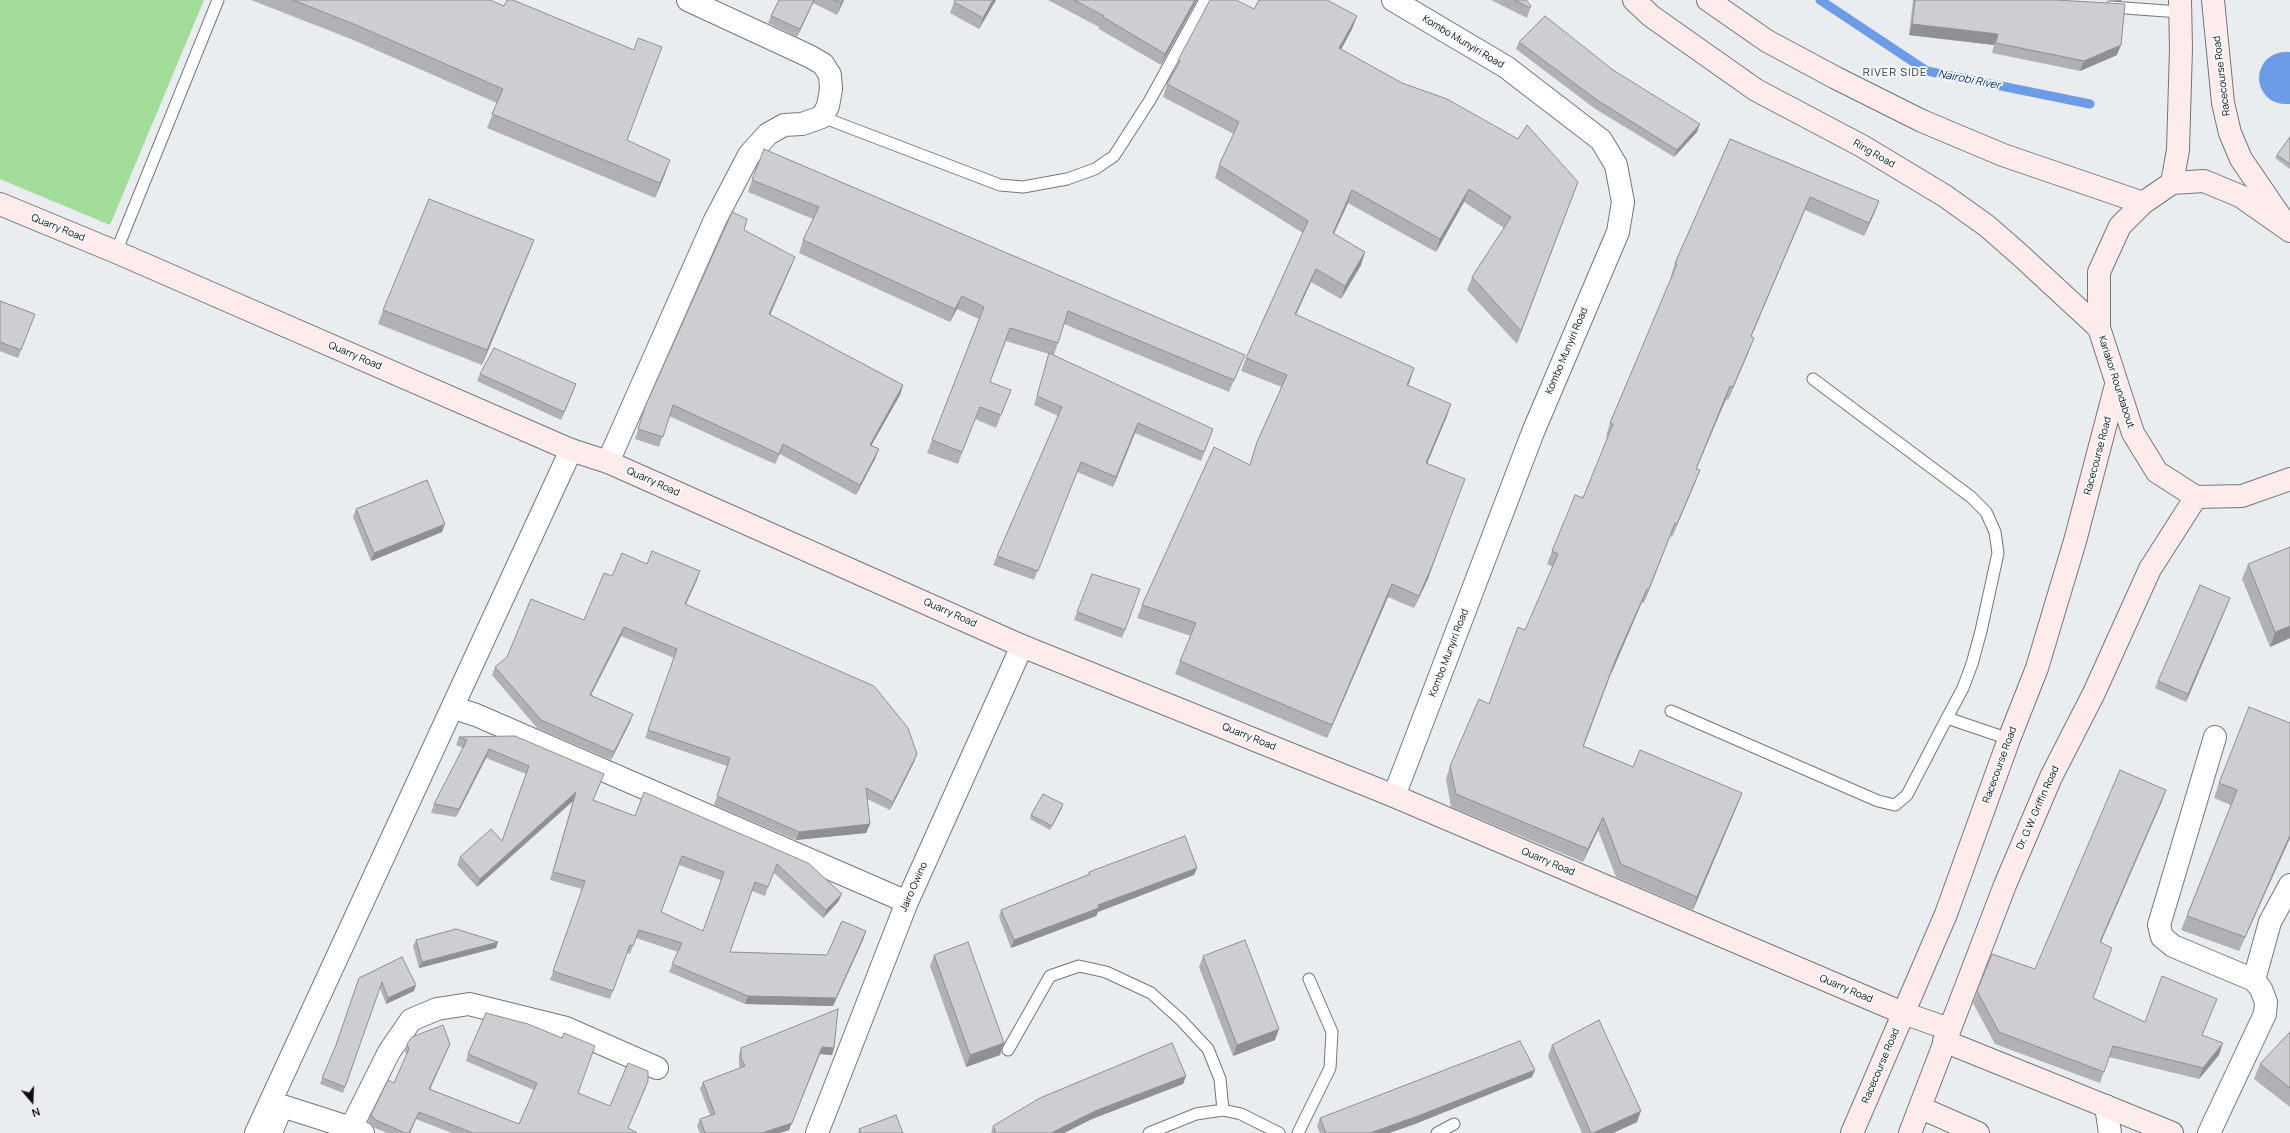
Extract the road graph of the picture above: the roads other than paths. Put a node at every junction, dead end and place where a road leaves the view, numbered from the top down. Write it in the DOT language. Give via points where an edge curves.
graph roads {
  1 [pos="218,0"];
  2 [pos="688,0"];
  3 [pos="1205,0"];
  4 [pos="1393,0"];
  5 [pos="1634,0"];
  6 [pos="1708,0"];
  7 [pos="2213,0"];
  8 [pos="2180,6"];
  9 [pos="2103,7"];
  10 [pos="822,117"];
  11 [pos="2172,183"];
  12 [pos="2143,203"];
  13 [pos="0,204"];
  14 [pos="2290,230"];
  15 [pos="116,252"];
  16 [pos="2099,328"];
  17 [pos="1813,380"];
  18 [pos="2116,385"];
  19 [pos="572,450"];
  20 [pos="608,462"];
  21 [pos="2290,479"];
  22 [pos="2196,496"];
  23 [pos="1022,646"];
  24 [pos="454,708"];
  25 [pos="1671,711"];
  26 [pos="1947,718"];
  27 [pos="2215,737"];
  28 [pos="2009,739"];
  29 [pos="1394,796"];
  30 [pos="2290,885"];
  31 [pos="907,902"];
  32 [pos="1309,979"];
  33 [pos="2254,980"];
  34 [pos="1903,1013"];
  35 [pos="1946,1035"];
  36 [pos="1008,1050"];
  37 [pos="657,1068"];
  38 [pos="2106,1106"];
  39 [pos="1921,1108"];
  40 [pos="1223,1110"];
  41 [pos="1454,1124"];
  42 [pos="357,1131"];
  43 [pos="256,1133"];
  44 [pos="271,1133"];
  45 [pos="817,1133"];
  46 [pos="1149,1133"];
  47 [pos="1280,1133"];
  48 [pos="1298,1133"];
  49 [pos="1437,1133"];
  50 [pos="1852,1133"];
  51 [pos="1910,1133"];
  52 [pos="1978,1133"];
  53 [pos="2110,1133"];
  54 [pos="2172,1133"];
  55 [pos="2209,1133"];
  1 -- 15 [label="lane"];
  2 -- 10 [label="street" via="823,64 830,75 831,89 828,106"];
  3 -- 10 [label="lane" via="1150,100 1114,156 1095,169 1067,179 1023,187 1000,185"];
  4 -- 29 [label="street, Kombo Munyiri Road" via="1506,68 1600,140 1616,165 1623,202 1618,232 1533,432"];
  5 -- 16 [label="main road, Ring Road" via="1651,16 1756,90 1862,146 1945,196 1987,226"];
  6 -- 12 [label="main road" via="1767,41 1922,121 2003,155"];
  7 -- 14 [label="main road, Racecourse Road" via="2223,103 2230,133 2241,159"];
  8 -- 9 [label="lane"];
  8 -- 11 [label="main road" via="2178,150"];
  10 -- 20 [label="street" via="802,124 784,125 768,134 749,155 715,220"];
  11 -- 12 [label="main road, Kariakor Roundabout"];
  11 -- 14 [label="main road" via="2204,181 2240,196"];
  12 -- 16 [label="main road, Kariakor Roundabout" via="2120,226 2099,272"];
  13 -- 15 [label="main road, Quarry Road"];
  15 -- 19 [label="main road, Quarry Road"];
  16 -- 18 [label="main road, Kariakor Roundabout"];
  17 -- 26 [label="lane" via="1971,497 1986,512 1995,532 1998,553 1982,631 1963,688"];
  18 -- 22 [label="main road, Kariakor Roundabout" via="2133,433 2157,472"];
  18 -- 28 [label="main road, Racecourse Road" via="2075,541 2037,668"];
  19 -- 20 [label="main road, Quarry Road"];
  19 -- 24 [label="street"];
  20 -- 23 [label="main road, Quarry Road"];
  21 -- 22 [label="main road" via="2242,496"];
  22 -- 35 [label="main road, Dr. G.W. Griffin Road" via="2150,570 2094,693 2051,777"];
  23 -- 29 [label="main road, Quarry Road"];
  23 -- 31 [label="street, Jairo Owino"];
  24 -- 31 [label="street" via="476,715"];
  24 -- 43 [label="street"];
  25 -- 26 [label="lane" via="1878,801 1895,805 1907,795"];
  26 -- 28 [label="lane"];
  27 -- 33 [label="street" via="2159,925 2162,937 2173,946"];
  28 -- 34 [label="main road, Racecourse Road" via="1946,914"];
  29 -- 34 [label="main road, Quarry Road"];
  30 -- 33 [label="street" via="2270,922"];
  31 -- 45 [label="street, Jairo Owino"];
  32 -- 48 [label="lane" via="1332,1032 1330,1068"];
  33 -- 55 [label="street" via="2266,1002 2265,1014"];
  34 -- 35 [label="main road, Quarry Road"];
  34 -- 50 [label="main road, Racecourse Road"];
  35 -- 38 [label="main road"];
  35 -- 39 [label="main road, Dr. G.W. Griffin Road"];
  36 -- 40 [label="lane" via="1050,976 1079,966 1106,972 1151,993 1208,1049 1220,1080"];
  37 -- 42 [label="street" via="566,1028 469,1004 437,1009 411,1020 389,1052"];
  38 -- 53 [label="street"];
  38 -- 54 [label="main road"];
  39 -- 51 [label="main road, Dr. G.W. Griffin Road"];
  39 -- 52 [label="main road"];
  40 -- 46 [label="lane" via="1196,1114"];
  40 -- 47 [label="lane" via="1241,1114"];
  41 -- 49 [label="lane"];
  42 -- 44 [label="street" via="282,1106"];
}
